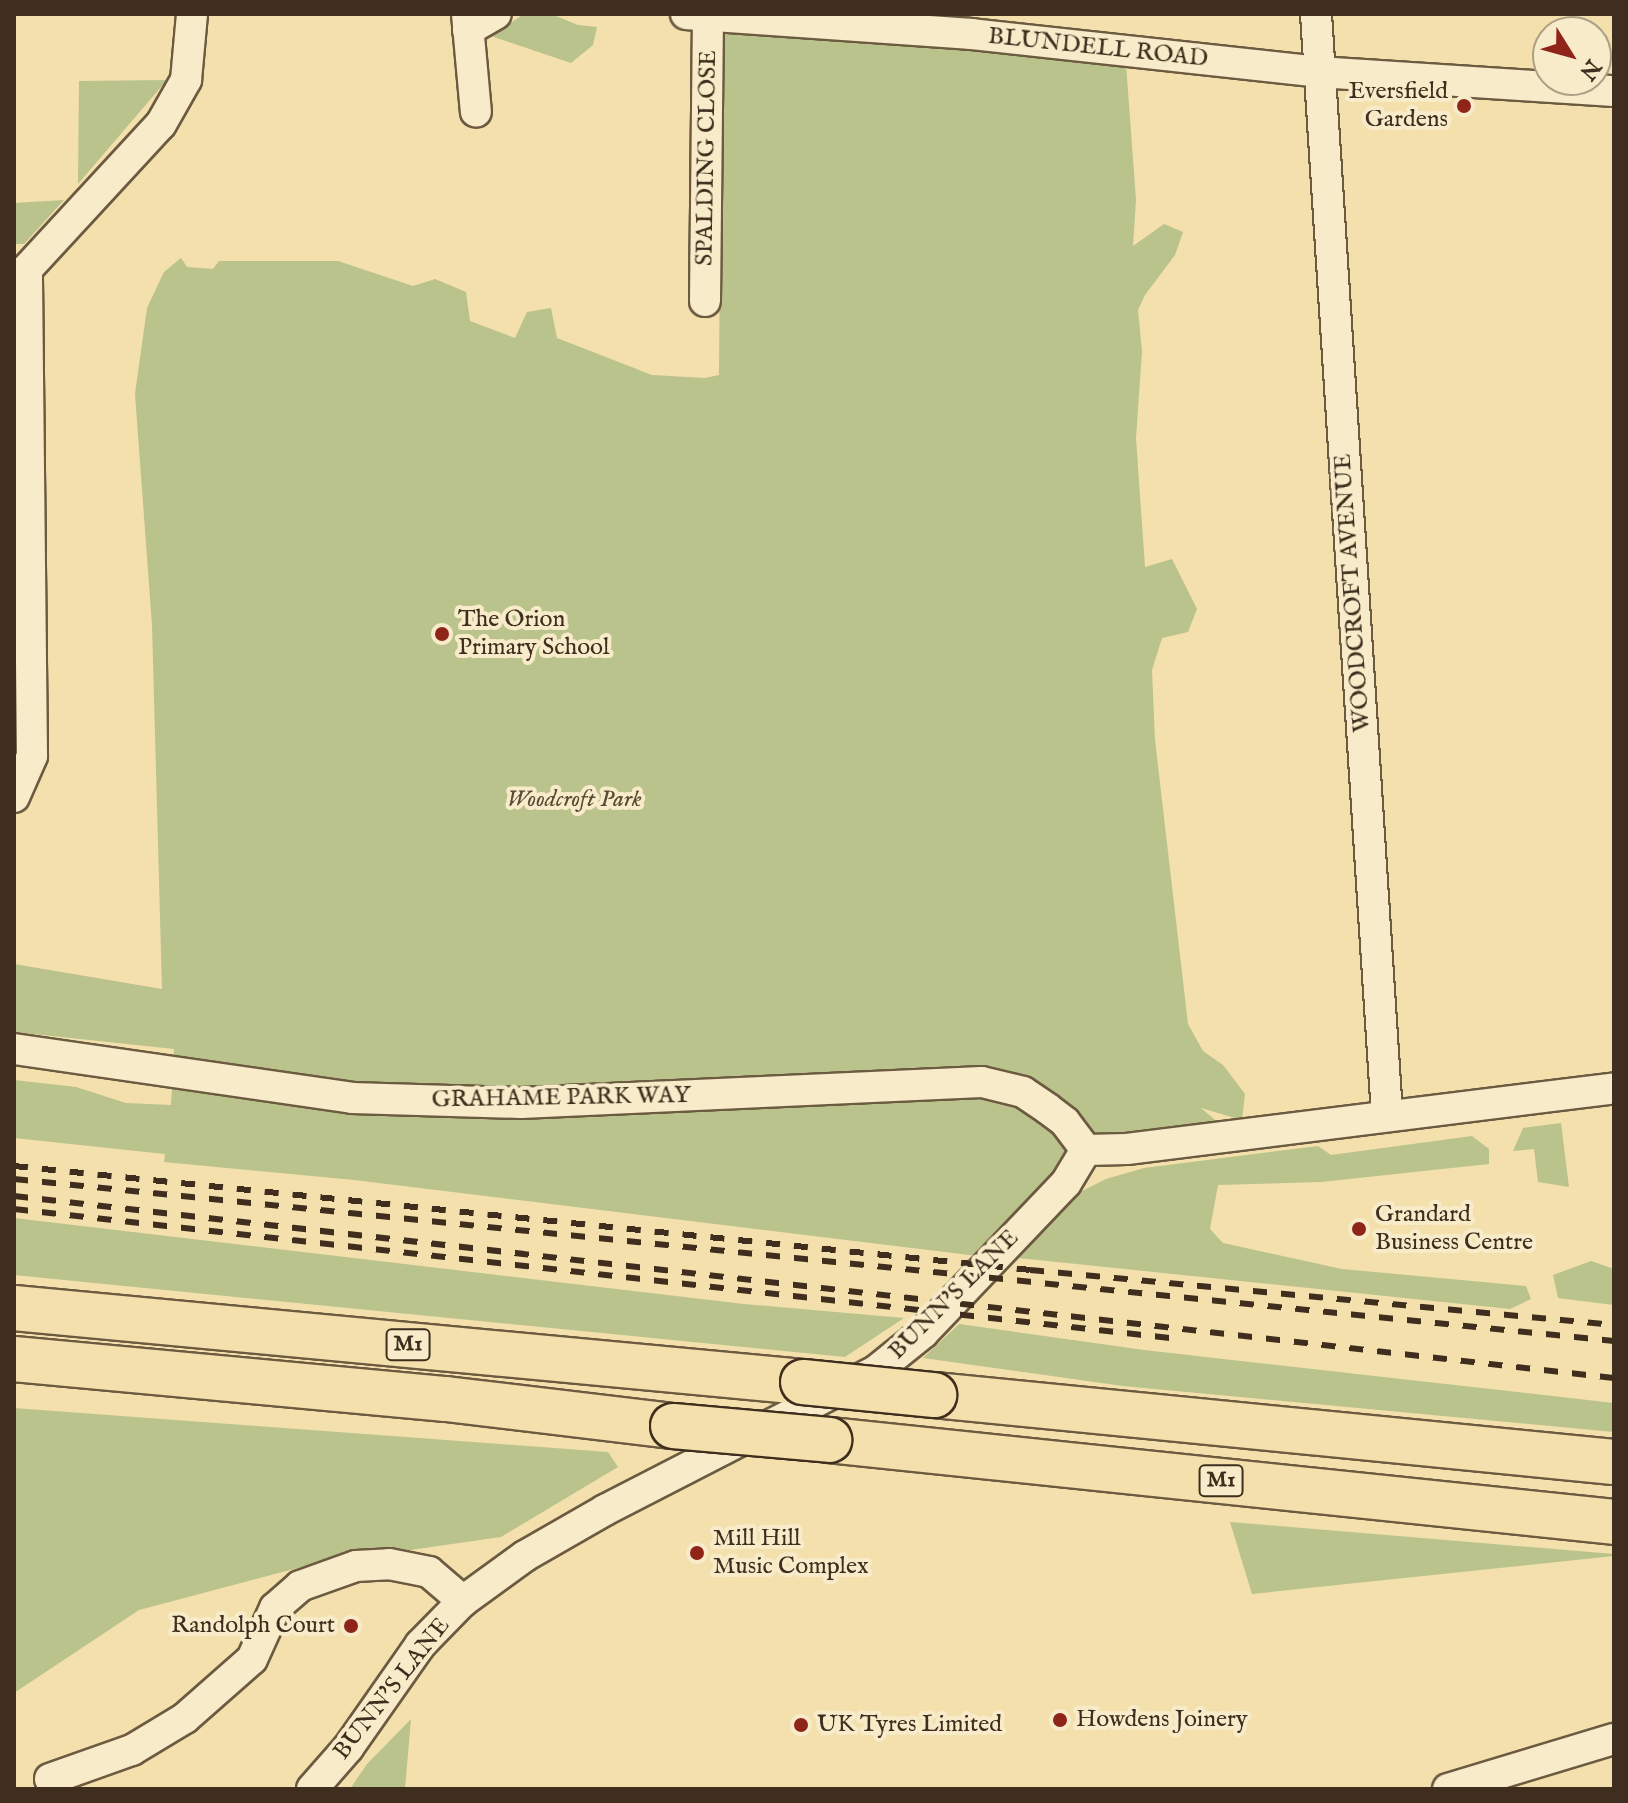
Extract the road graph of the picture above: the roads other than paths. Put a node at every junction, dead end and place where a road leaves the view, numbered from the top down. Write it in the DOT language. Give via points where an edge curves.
graph roads {
  1 [pos="192,14"];
  2 [pos="496,14"];
  3 [pos="1316,14"];
  4 [pos="697,15"];
  5 [pos="468,22"];
  6 [pos="970,24"];
  7 [pos="1318,72"];
  8 [pos="1614,91"];
  9 [pos="476,112"];
  10 [pos="20,268"];
  11 [pos="705,301"];
  12 [pos="21,589"];
  13 [pos="14,797"];
  14 [pos="14,1049"];
  15 [pos="1614,1088"];
  16 [pos="1387,1114"];
  17 [pos="1086,1150"];
  18 [pos="14,1308"];
  19 [pos="14,1359"];
  20 [pos="1614,1462"];
  21 [pos="1614,1522"];
  22 [pos="463,1601"];
  23 [pos="1614,1739"];
  24 [pos="50,1779"];
  25 [pos="312,1789"];
  26 [pos="1448,1789"];
  1 -- 10 [label="street" via="186,80 161,124"];
  2 -- 5 [label="street"];
  3 -- 7 [label="street, WOODCROFT AVENUE"];
  4 -- 6 [label="street, BLUNDELL ROAD"];
  4 -- 11 [label="street, SPALDING CLOSE"];
  5 -- 9 [label="street"];
  6 -- 7 [label="street, BLUNDELL ROAD"];
  7 -- 8 [label="street"];
  7 -- 16 [label="street, WOODCROFT AVENUE"];
  10 -- 12 [label="street"];
  12 -- 13 [label="street" via="32,756"];
  14 -- 17 [label="street, GRAHAME PARK WAY" via="352,1098 521,1103 982,1082 1023,1092 1065,1122"];
  15 -- 16 [label="street"];
  16 -- 17 [label="street"];
  17 -- 22 [label="street, BUNN'S LANE" via="1066,1183 923,1333 877,1370 605,1510 525,1556"];
  18 -- 20 [label="highway, M1, bridge"];
  19 -- 21 [label="highway, M1, bridge"];
  22 -- 24 [label="street" via="429,1572 389,1564 356,1566 300,1586 275,1608 252,1659 185,1718 132,1750"];
  22 -- 25 [label="street, BUNN'S LANE" via="420,1645 348,1748"];
  23 -- 26 [label="street"];
}
